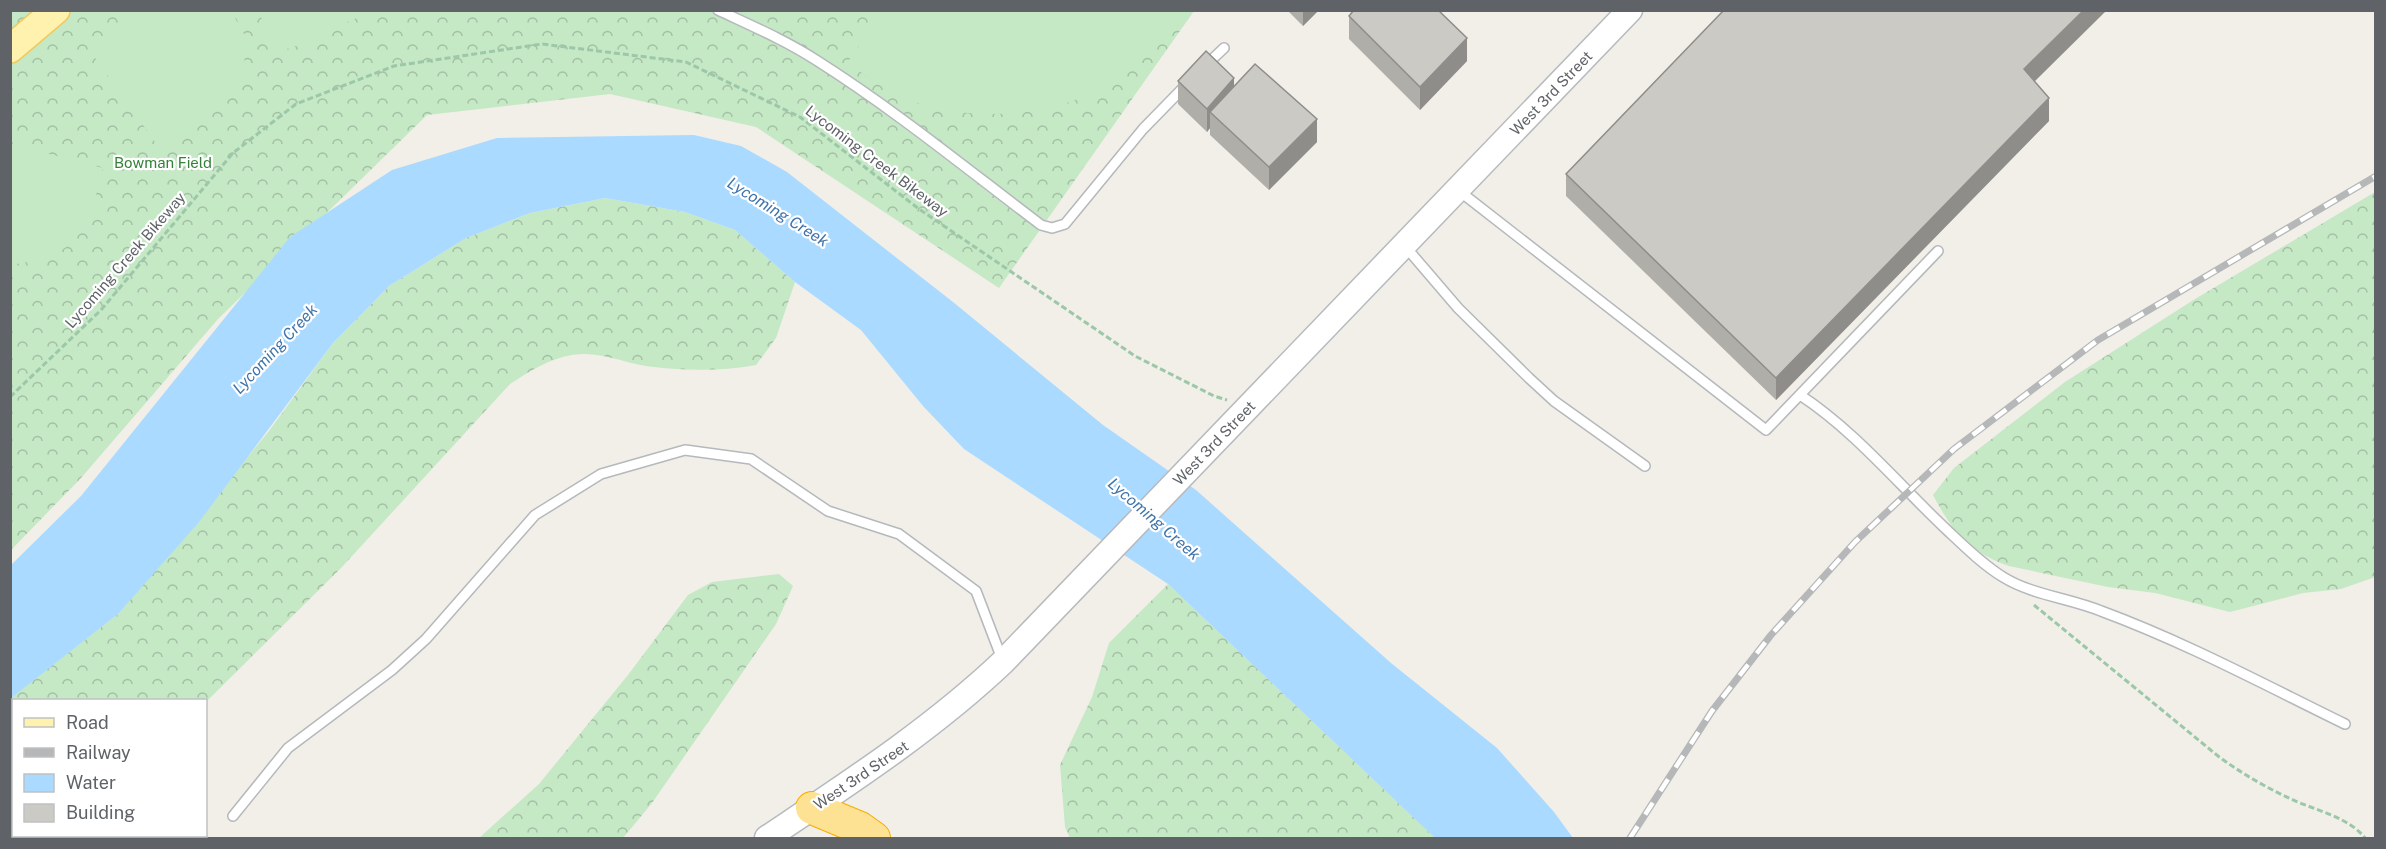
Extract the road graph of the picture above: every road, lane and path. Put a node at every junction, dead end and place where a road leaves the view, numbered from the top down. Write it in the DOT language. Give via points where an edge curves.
graph roads {
  1 [pos="56,10"];
  2 [pos="718,10"];
  3 [pos="1629,10"];
  4 [pos="1224,48"];
  5 [pos="10,49"];
  6 [pos="1199,72"];
  7 [pos="1191,80"];
  8 [pos="1458,190"];
  9 [pos="1404,245"];
  10 [pos="1938,251"];
  11 [pos="1800,395"];
  12 [pos="10,397"];
  13 [pos="1249,407"];
  14 [pos="1645,466"];
  15 [pos="2018,585"];
  16 [pos="1003,662"];
  17 [pos="2344,724"];
  18 [pos="812,808"];
  19 [pos="233,816"];
  20 [pos="767,838"];
  21 [pos="841,838"];
  22 [pos="874,838"];
  23 [pos="2365,838"];
  1 -- 5 [label="main road"];
  2 -- 7 [label="lane" via="815,60 1041,225 1052,228 1065,224 1143,129"];
  3 -- 8 [label="main road, West 3rd Street"];
  4 -- 6 [label="lane"];
  8 -- 9 [label="main road, West 3rd Street"];
  8 -- 11 [label="lane" via="1766,430"];
  9 -- 13 [label="main road, West 3rd Street"];
  9 -- 14 [label="lane" via="1458,308 1554,401"];
  10 -- 11 [label="lane"];
  11 -- 15 [label="lane" via="1829,414 1970,552"];
  12 -- 13 [label="path, Lycoming Creek Bikeway" via="101,310 233,153 296,104 394,66 543,44 686,62 800,117 919,208 1135,356 1214,396"];
  13 -- 16 [label="main road, West 3rd Street"];
  15 -- 17 [label="lane" via="2101,610 2217,661"];
  15 -- 23 [label="path" via="2039,611 2218,756 2247,777 2345,822"];
  16 -- 18 [label="main road, West 3rd Street" via="953,708"];
  16 -- 19 [label="lane" via="976,591 899,534 828,511 751,459 686,450 600,474 535,516 426,639 393,670 288,748"];
  18 -- 20 [label="main road, West 3rd Street"];
  18 -- 21 [label="highway"];
  18 -- 22 [label="highway"];
}
